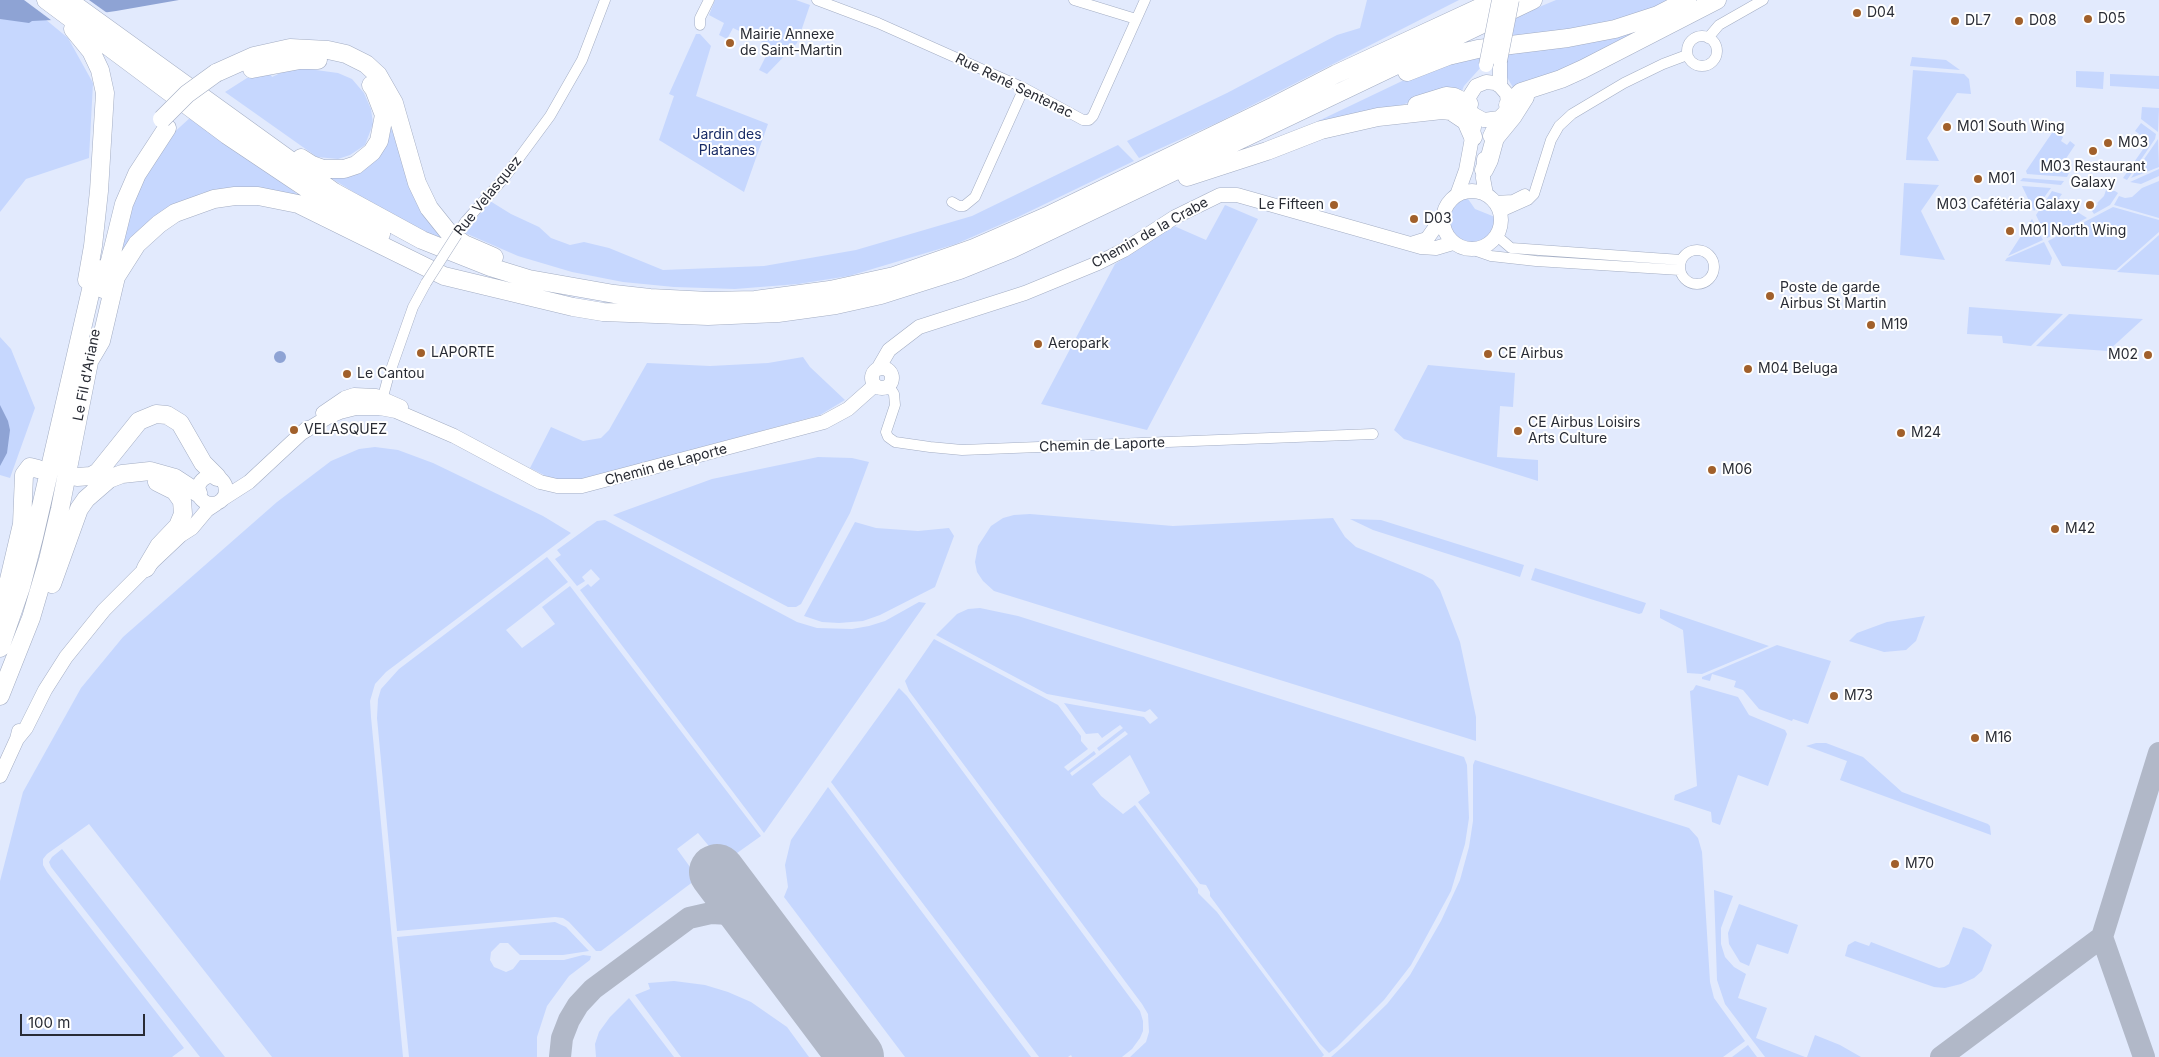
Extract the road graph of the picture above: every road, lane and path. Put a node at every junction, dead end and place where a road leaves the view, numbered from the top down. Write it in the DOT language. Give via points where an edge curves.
graph roads {
  1 [pos="41,0"];
  2 [pos="46,0"];
  3 [pos="68,0"];
  4 [pos="605,0"];
  5 [pos="708,0"];
  6 [pos="817,0"];
  7 [pos="1074,0"];
  8 [pos="1144,0"];
  9 [pos="1491,0"];
  10 [pos="1498,0"];
  11 [pos="1512,0"];
  12 [pos="1533,0"];
  13 [pos="1687,0"];
  14 [pos="1698,0"];
  15 [pos="1717,0"];
  16 [pos="1763,0"];
  17 [pos="1465,14"];
  18 [pos="1136,19"];
  19 [pos="700,25"];
  20 [pos="105,36"];
  21 [pos="1708,38"];
  22 [pos="1639,41"];
  23 [pos="1687,56"];
  24 [pos="219,78"];
  25 [pos="1482,83"];
  26 [pos="1500,86"];
  27 [pos="1537,87"];
  28 [pos="1024,88"];
  29 [pos="215,108"];
  30 [pos="1471,109"];
  31 [pos="1503,112"];
  32 [pos="1378,117"];
  33 [pos="165,123"];
  34 [pos="1473,137"];
  35 [pos="1484,170"];
  36 [pos="1187,176"];
  37 [pos="1457,195"];
  38 [pos="952,202"];
  39 [pos="1494,202"];
  40 [pos="1082,216"];
  41 [pos="1443,216"];
  42 [pos="1497,236"];
  43 [pos="1453,243"];
  44 [pos="1411,244"];
  45 [pos="1471,249"];
  46 [pos="576,288"];
  47 [pos="519,294"];
  48 [pos="84,316"];
  49 [pos="91,358"];
  50 [pos="884,370"];
  51 [pos="875,385"];
  52 [pos="889,386"];
  53 [pos="381,403"];
  54 [pos="1372,434"];
  55 [pos="195,451"];
  56 [pos="265,467"];
  57 [pos="38,469"];
  58 [pos="77,477"];
  59 [pos="219,478"];
  60 [pos="199,491"];
  61 [pos="86,498"];
  62 [pos="220,501"];
  63 [pos="181,535"];
  64 [pos="146,568"];
  65 [pos="0,618"];
  66 [pos="0,648"];
  67 [pos="0,696"];
  68 [pos="0,712"];
  69 [pos="0,776"];
  1 -- 48 [label="highway" via="45,8 84,41 100,70 106,104"];
  2 -- 20 [label="highway"];
  3 -- 20 [label="highway"];
  4 -- 53 [label="street, Rue Velasquez, bridge" via="582,60 550,116 505,177 465,222 426,283 413,307"];
  5 -- 19 [label="street"];
  6 -- 28 [label="street, Rue René Sentenac" via="878,22"];
  7 -- 18 [label="street"];
  8 -- 18 [label="street, Rue René Sentenac"];
  9 -- 17 [label="highway"];
  10 -- 17 [label="highway"];
  10 -- 25 [label="street, bridge"];
  11 -- 26 [label="street, bridge" via="1500,61"];
  12 -- 40 [label="highway"];
  13 -- 36 [label="highway" via="1647,20 1615,30 1478,49 1438,59"];
  14 -- 22 [label="highway"];
  15 -- 22 [label="highway"];
  16 -- 21 [label="street" via="1719,25"];
  17 -- 46 [label="highway" via="1047,216 921,267 872,282 755,300 657,299"];
  18 -- 28 [label="street, Rue René Sentenac" via="1089,120 1083,120"];
  20 -- 29 [label="highway"];
  20 -- 47 [label="highway" via="227,135 327,202 423,255"];
  21 -- 23 [label="street" via="1699,36 1690,41"];
  21 -- 23 [label="street" via="1716,48 1711,63 1697,65"];
  22 -- 27 [label="highway"];
  23 -- 39 [label="street" via="1624,83 1572,114 1550,140 1534,194 1528,200"];
  24 -- 29 [label="highway" via="300,60 325,60 345,65 362,75 374,89 384,115 381,134 372,152 356,165 344,169 323,169 236,115"];
  24 -- 33 [label="highway, Le Fil d'Ariane" via="204,94"];
  24 -- 46 [label="highway" via="254,56 290,48 328,50 366,64 378,75 394,104 417,183 429,208 449,233 464,244 497,259"];
  25 -- 26 [label="street"];
  25 -- 30 [label="street" via="1471,91"];
  26 -- 31 [label="street" via="1507,94"];
  27 -- 31 [label="highway" via="1521,92"];
  27 -- 35 [label="highway" via="1525,96 1495,138"];
  28 -- 38 [label="street" via="975,197 964,206"];
  29 -- 46 [label="highway" via="334,192 422,240 490,267"];
  30 -- 31 [label="street" via="1484,120"];
  30 -- 32 [label="highway" via="1454,97 1446,96"];
  30 -- 34 [label="street"];
  31 -- 35 [label="street" via="1487,144"];
  32 -- 34 [label="highway" via="1451,111 1466,121"];
  32 -- 36 [label="highway" via="1321,130"];
  33 -- 48 [label="highway, Le Fil d'Ariane" via="146,136 121,181"];
  33 -- 49 [label="highway, Le Fil d'Ariane" via="124,204 92,341"];
  34 -- 37 [label="street"];
  35 -- 39 [label="street"];
  36 -- 40 [label="highway" via="1121,205"];
  37 -- 39 [label="street" via="1470,190"];
  37 -- 41 [label="street" via="1447,204"];
  39 -- 42 [label="street" via="1502,225"];
  40 -- 47 [label="highway" via="1012,249 926,282 806,310 708,316 647,315 603,312"];
  41 -- 43 [label="street" via="1445,231"];
  41 -- 44 [label="street" via="1427,239"];
  42 -- 45 [label="street" via="1483,248"];
  42 -- 45 [label="street" via="1511,248 1680,265 1536,261 1491,256"];
  43 -- 44 [label="street, Chemin de la Crabe" via="1436,248"];
  43 -- 45 [label="street"];
  44 -- 50 [label="street, Chemin de la Crabe" via="1236,196 1220,195 1175,217 1098,264 1025,293 929,322 897,343"];
  47 -- 49 [label="highway" via="444,276 298,204 258,196 214,198 175,213 137,244 116,277 101,341"];
  48 -- 66 [label="highway, Le Fil d'Ariane" via="34,537"];
  49 -- 67 [label="highway, Le Fil d'Ariane" via="48,560 31,618"];
  50 -- 51 [label="street" via="872,378"];
  50 -- 52 [label="street, Chemin de Laporte" via="893,377"];
  51 -- 52 [label="street" via="882,389"];
  51 -- 53 [label="street, Chemin de Laporte" via="848,409 824,422 582,486 540,482 432,422"];
  52 -- 54 [label="street, Chemin de Laporte" via="895,405 886,432 888,437 895,442 930,447 962,450"];
  53 -- 56 [label="street" via="328,416 300,434"];
  55 -- 58 [label="highway" via="180,423 166,415 156,414 139,421 98,472"];
  55 -- 59 [label="highway"];
  55 -- 60 [label="highway"];
  56 -- 59 [label="street" via="244,479"];
  56 -- 62 [label="street"];
  57 -- 65 [label="highway" via="30,468 24,475 22,524"];
  59 -- 60 [label="street" via="205,478"];
  59 -- 62 [label="street" via="226,488"];
  60 -- 61 [label="highway" via="184,482 150,471 122,474"];
  60 -- 62 [label="street" via="204,502"];
  60 -- 63 [label="street" via="195,513"];
  61 -- 64 [label="highway" via="135,478 159,482 175,491 183,505 182,520 159,546"];
  61 -- 68 [label="highway" via="74,521 13,688"];
  62 -- 63 [label="street"];
  63 -- 64 [label="street"];
  64 -- 69 [label="street" via="104,610 66,657 44,690"];
}
